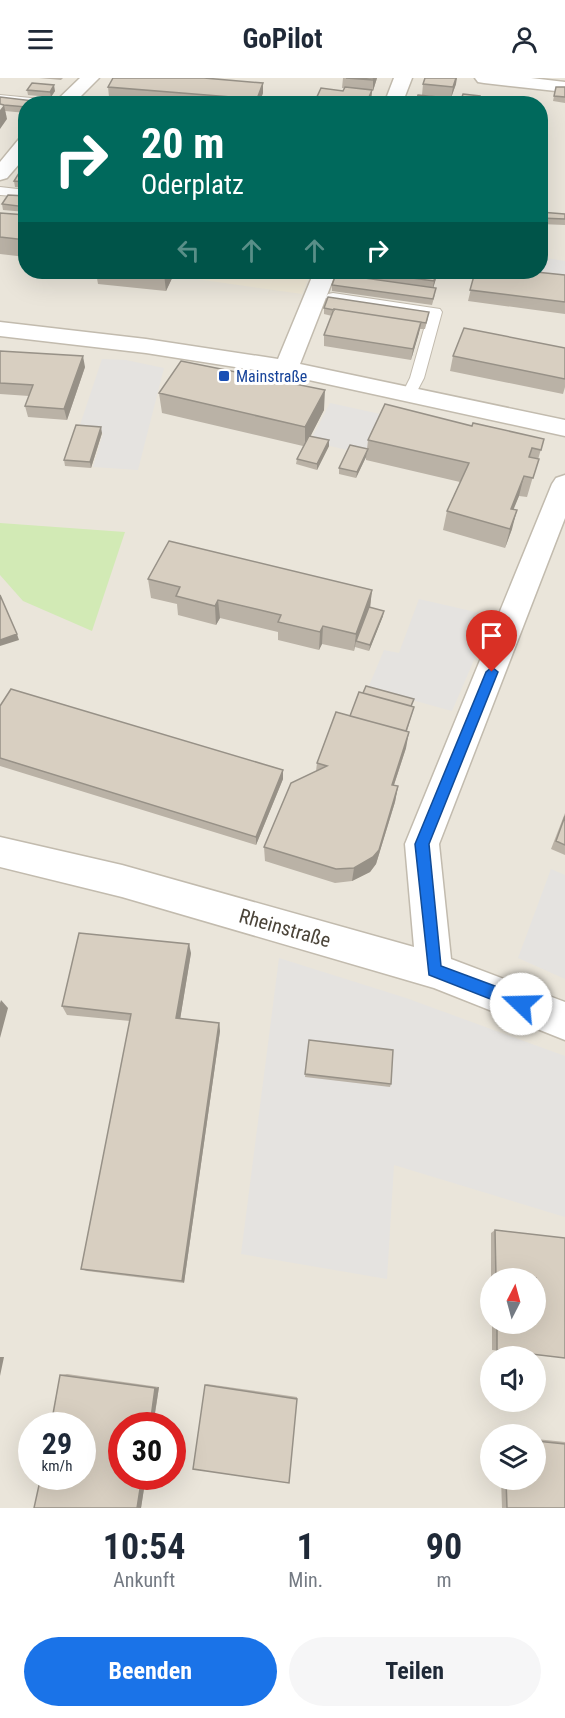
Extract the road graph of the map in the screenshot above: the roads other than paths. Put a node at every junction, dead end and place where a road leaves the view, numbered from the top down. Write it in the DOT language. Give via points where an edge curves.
graph roads {
  1 [pos="90,78"];
  2 [pos="403,78"];
  3 [pos="484,78"];
  4 [pos="565,87"];
  5 [pos="71,96"];
  6 [pos="396,96"];
  7 [pos="0,98"];
  8 [pos="18,100"];
  9 [pos="18,153"];
  10 [pos="0,174"];
  11 [pos="0,191"];
  12 [pos="18,193"];
  13 [pos="322,279"];
  14 [pos="333,297"];
  15 [pos="0,329"];
  16 [pos="286,368"];
  17 [pos="409,394"];
  18 [pos="565,428"];
  19 [pos="564,489"];
  20 [pos="0,852"];
  21 [pos="434,970"];
  22 [pos="565,1021"];
  1 -- 5 [label="street"];
  2 -- 6 [label="street"];
  3 -- 4 [label="street"];
  7 -- 8 [label="lane"];
  9 -- 10 [label="street"];
  11 -- 12 [label="lane"];
  13 -- 16 [label="street"];
  14 -- 17 [label="lane" via="435,312"];
  15 -- 16 [label="street" via="135,344"];
  16 -- 17 [label="street"];
  17 -- 18 [label="street"];
  19 -- 21 [label="street" via="422,844"];
  20 -- 21 [label="street, Rheinstraße" via="122,881"];
  21 -- 22 [label="street, Rheinstraße"];
}
